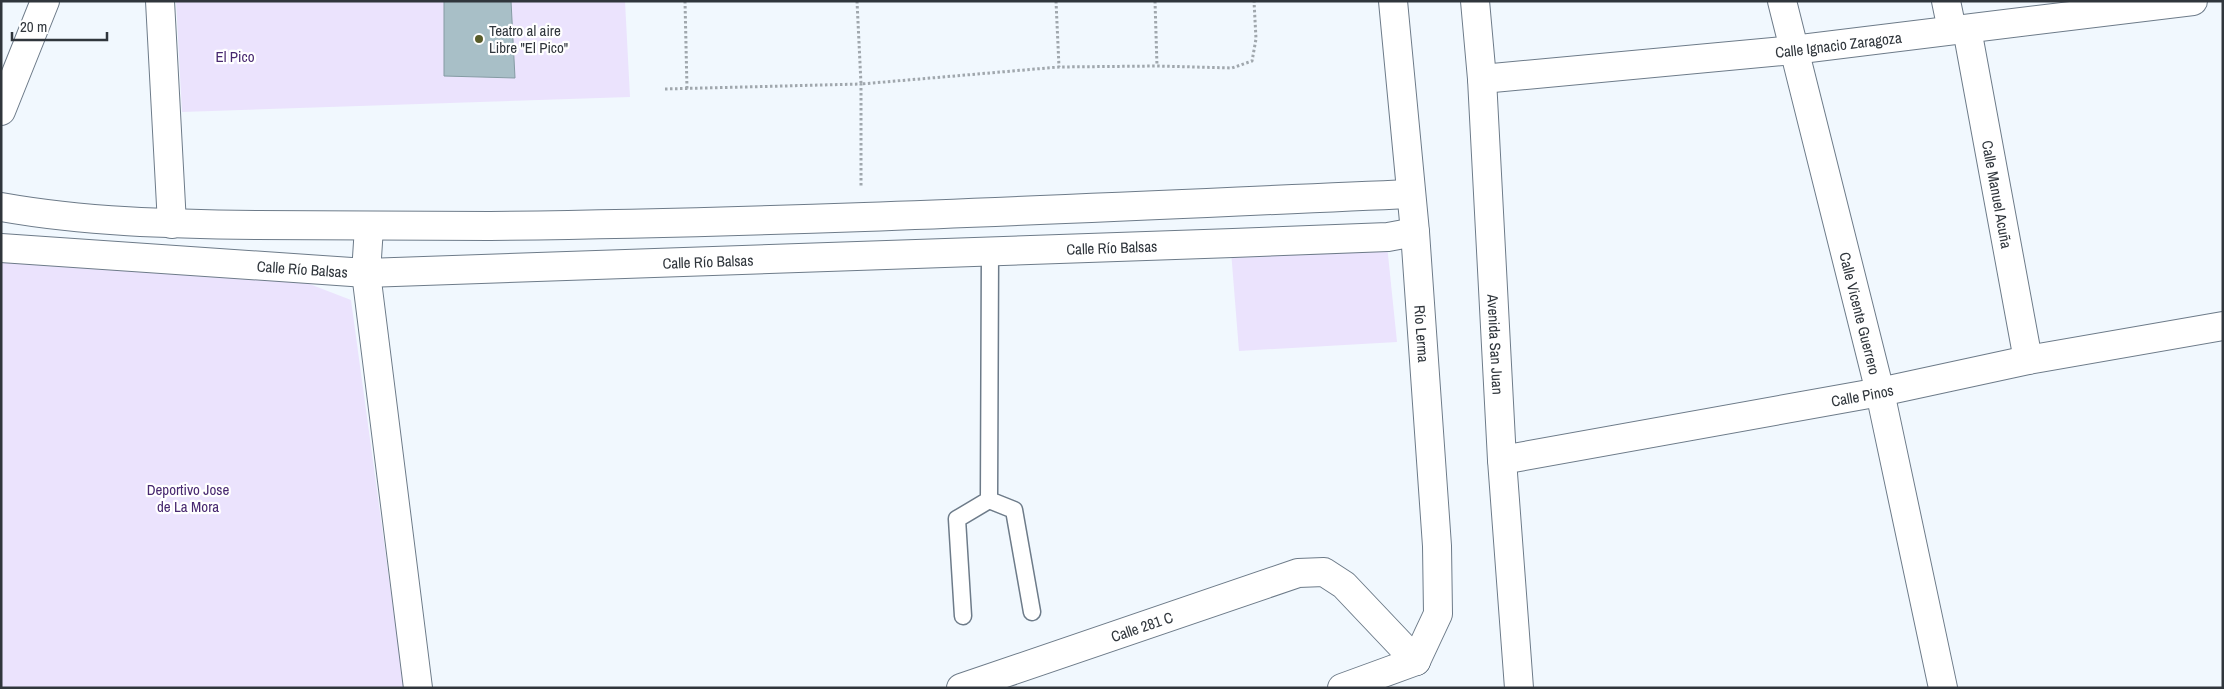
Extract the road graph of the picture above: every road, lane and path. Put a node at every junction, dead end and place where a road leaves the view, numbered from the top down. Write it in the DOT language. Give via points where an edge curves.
graph roads {
  1 [pos="45,1"];
  2 [pos="160,1"];
  3 [pos="685,1"];
  4 [pos="857,1"];
  5 [pos="1056,1"];
  6 [pos="1155,1"];
  7 [pos="1254,1"];
  8 [pos="1393,1"];
  9 [pos="1475,1"];
  10 [pos="1782,1"];
  11 [pos="1946,1"];
  12 [pos="2193,1"];
  13 [pos="1960,30"];
  14 [pos="1793,50"];
  15 [pos="1158,66"];
  16 [pos="1059,67"];
  17 [pos="1482,79"];
  18 [pos="861,84"];
  19 [pos="664,89"];
  20 [pos="686,89"];
  21 [pos="1,111"];
  22 [pos="1411,194"];
  23 [pos="1,206"];
  24 [pos="861,218"];
  25 [pos="172,224"];
  26 [pos="369,227"];
  27 [pos="1415,232"];
  28 [pos="1,248"];
  29 [pos="990,251"];
  30 [pos="366,274"];
  31 [pos="2223,326"];
  32 [pos="2028,360"];
  33 [pos="1880,392"];
  34 [pos="1502,460"];
  35 [pos="989,500"];
  36 [pos="1032,612"];
  37 [pos="963,616"];
  38 [pos="1416,661"];
  39 [pos="418,688"];
  40 [pos="961,688"];
  41 [pos="1342,688"];
  42 [pos="1519,688"];
  43 [pos="1943,688"];
  1 -- 21 [label="street"];
  2 -- 25 [label="street"];
  3 -- 20 [label="path"];
  4 -- 18 [label="path"];
  5 -- 16 [label="path"];
  6 -- 15 [label="path"];
  7 -- 15 [label="path" via="1256,39 1252,61 1232,68"];
  8 -- 22 [label="street, Río Lerma"];
  9 -- 17 [label="street, Avenida San Juan"];
  10 -- 14 [label="street, Calle Vicente Guerrero"];
  11 -- 13 [label="street, Calle Manuel Acuña"];
  12 -- 13 [label="street, Calle Ignacio Zaragoza"];
  13 -- 14 [label="street, Calle Ignacio Zaragoza"];
  13 -- 32 [label="street, Calle Manuel Acuña"];
  14 -- 17 [label="street, Calle Ignacio Zaragoza"];
  14 -- 33 [label="street, Calle Vicente Guerrero"];
  15 -- 16 [label="path"];
  16 -- 18 [label="path"];
  17 -- 34 [label="street, Avenida San Juan"];
  18 -- 20 [label="path"];
  18 -- 24 [label="path"];
  19 -- 20 [label="path"];
  22 -- 24 [label="street"];
  22 -- 27 [label="street, Río Lerma"];
  23 -- 25 [label="street" via="44,214"];
  24 -- 26 [label="street"];
  25 -- 26 [label="street"];
  26 -- 30 [label="street"];
  27 -- 29 [label="street, Calle Río Balsas" via="1388,237"];
  27 -- 38 [label="street, Río Lerma" via="1437,546 1438,614"];
  28 -- 30 [label="street, Calle Río Balsas"];
  29 -- 30 [label="street, Calle Río Balsas"];
  29 -- 35 [label="lane"];
  30 -- 39 [label="street"];
  31 -- 32 [label="street, Calle Pinos"];
  32 -- 33 [label="street, Calle Pinos"];
  33 -- 34 [label="street, Calle Pinos"];
  33 -- 43 [label="street, Calle Vicente Guerrero"];
  34 -- 42 [label="street, Avenida San Juan"];
  35 -- 36 [label="lane" via="1014,510"];
  35 -- 37 [label="lane" via="957,518"];
  38 -- 40 [label="street, Calle 281 C" via="1344,585 1324,572 1298,573"];
  38 -- 41 [label="street"];
}
